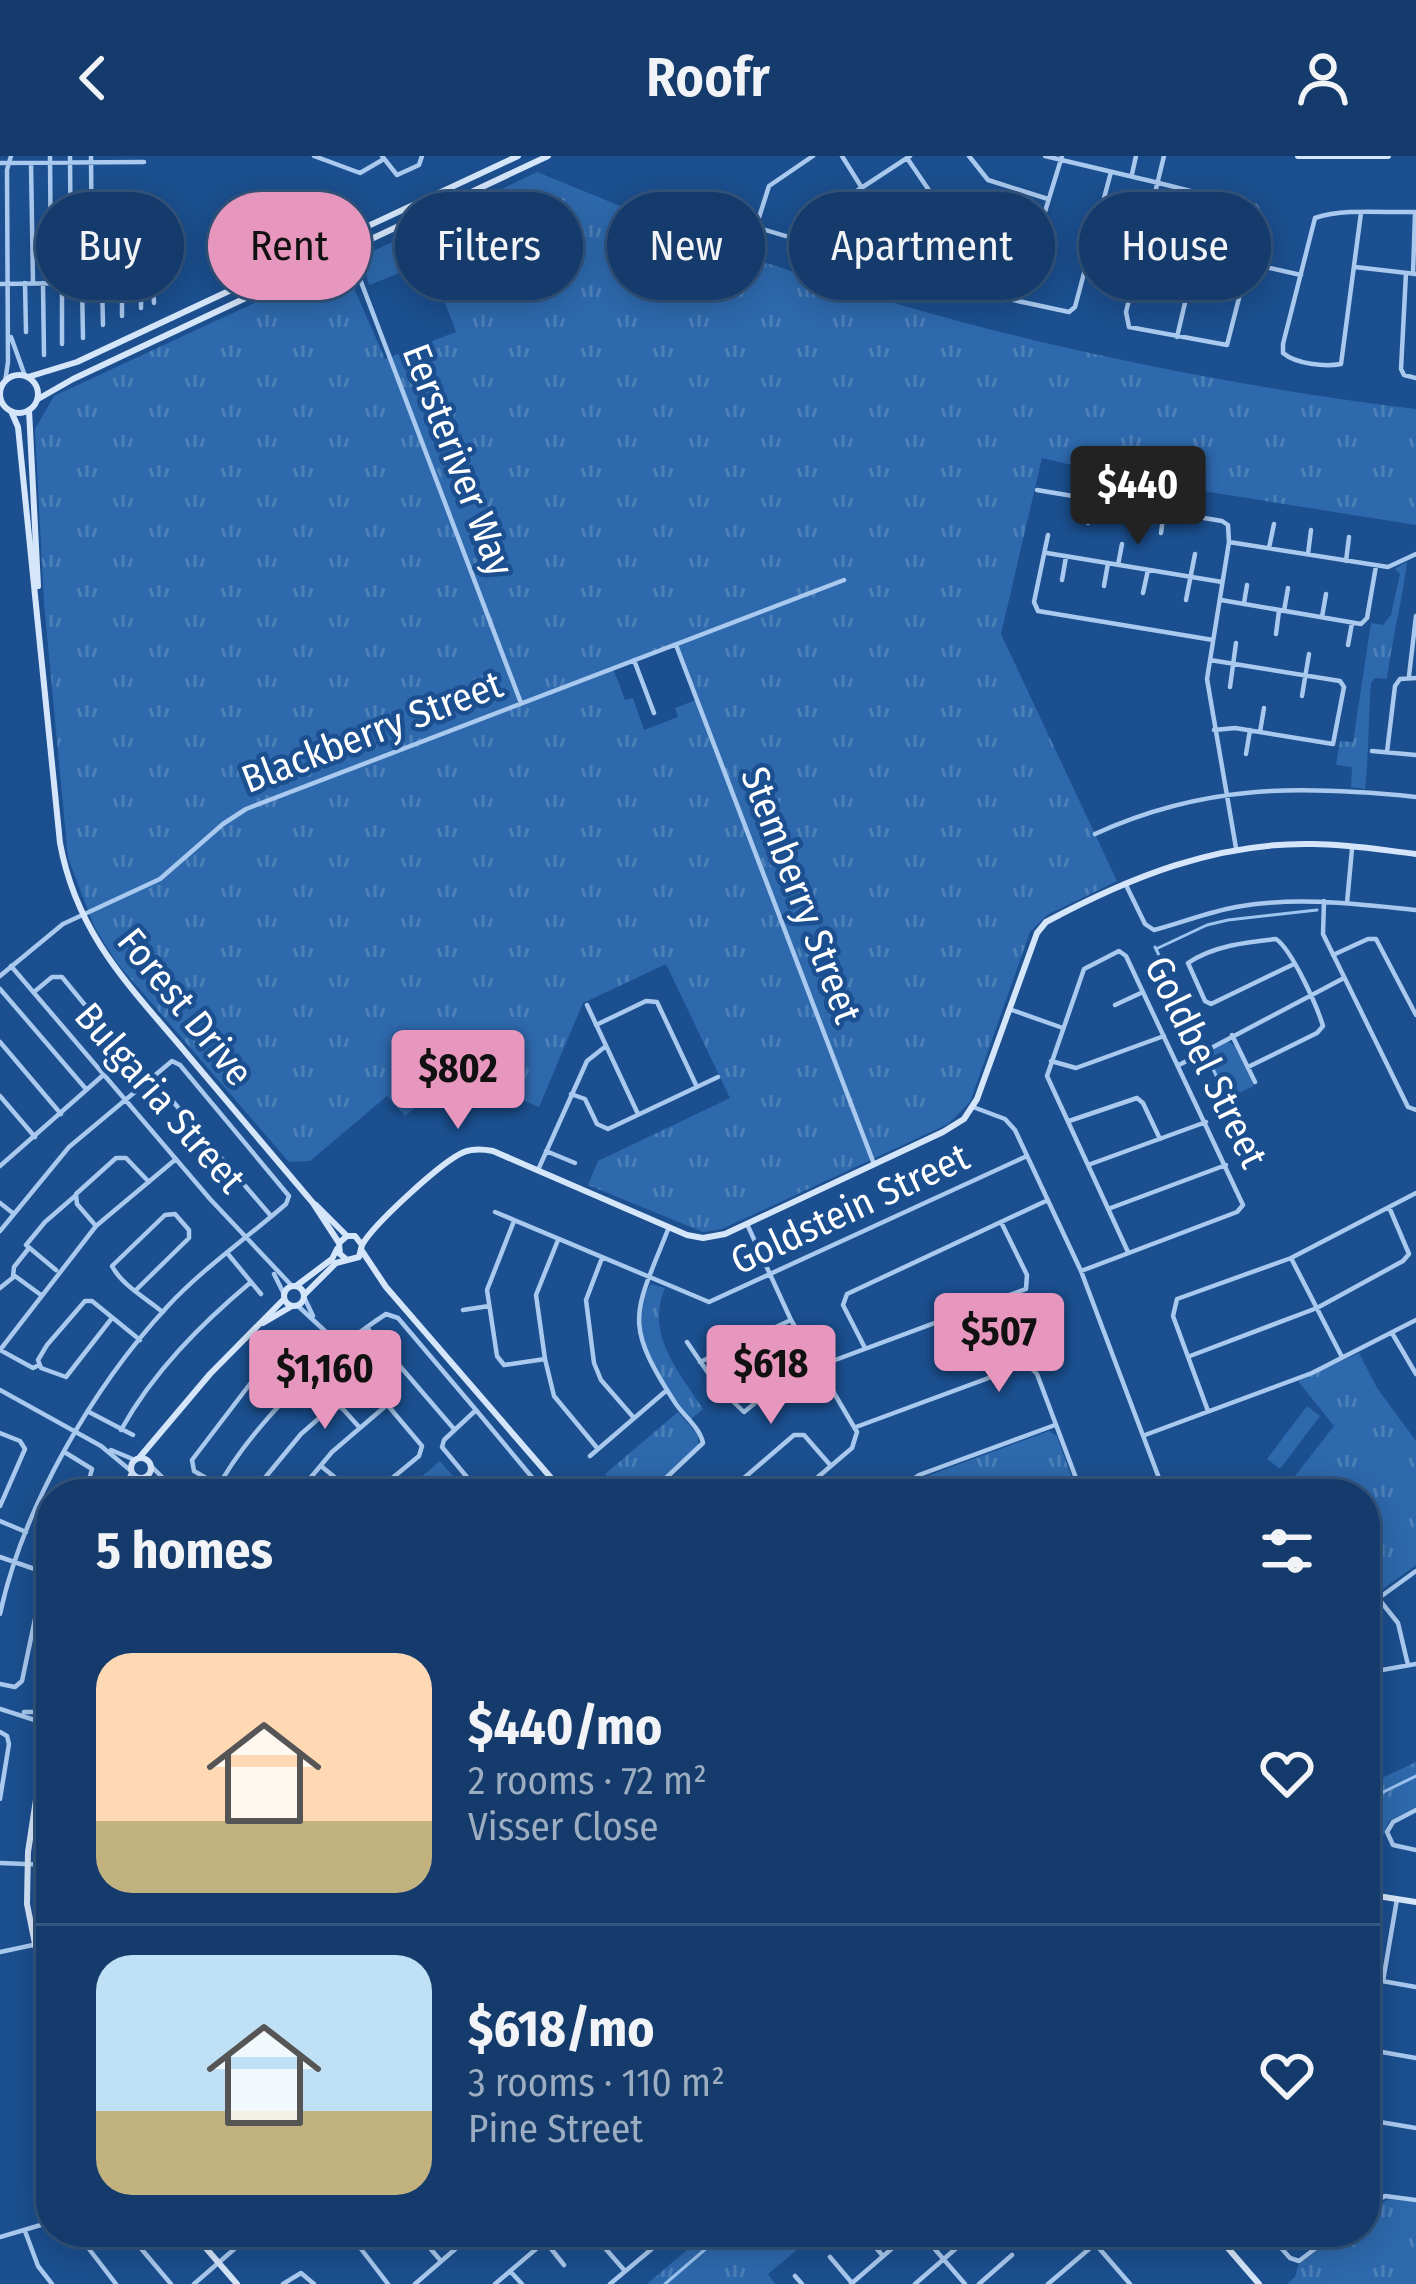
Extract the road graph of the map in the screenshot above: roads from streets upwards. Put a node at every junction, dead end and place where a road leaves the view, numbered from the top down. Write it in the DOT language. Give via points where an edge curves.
graph roads {
  1 [pos="422,156"];
  2 [pos="518,156"];
  3 [pos="548,156"];
  4 [pos="813,156"];
  5 [pos="842,156"];
  6 [pos="969,156"];
  7 [pos="1045,156"];
  8 [pos="1136,156"];
  9 [pos="1164,156"];
  10 [pos="1298,156"];
  11 [pos="1388,156"];
  12 [pos="319,157"];
  13 [pos="909,157"];
  14 [pos="383,158"];
  15 [pos="1061,158"];
  16 [pos="50,159"];
  17 [pos="70,159"];
  18 [pos="91,159"];
  19 [pos="6,161"];
  20 [pos="144,162"];
  21 [pos="31,163"];
  22 [pos="1112,172"];
  23 [pos="1131,176"];
  24 [pos="1158,183"];
  25 [pos="863,188"];
  26 [pos="49,192"];
  27 [pos="70,192"];
  28 [pos="91,192"];
  29 [pos="857,192"];
  30 [pos="865,192"];
  31 [pos="931,192"];
  32 [pos="1026,192"];
  33 [pos="1050,192"];
  34 [pos="1194,192"];
  35 [pos="765,199"];
  36 [pos="1416,212"];
  37 [pos="1360,213"];
  38 [pos="371,224"];
  39 [pos="371,240"];
  40 [pos="1354,267"];
  41 [pos="1271,268"];
  42 [pos="1412,274"];
  43 [pos="1301,275"];
  44 [pos="29,283"];
  45 [pos="36,283"];
  46 [pos="4,284"];
  47 [pos="46,300"];
  48 [pos="62,300"];
  49 [pos="82,300"];
  50 [pos="102,300"];
  51 [pos="122,300"];
  52 [pos="142,300"];
  53 [pos="154,300"];
  54 [pos="209,300"];
  55 [pos="245,300"];
  56 [pos="369,300"];
  57 [pos="1011,300"];
  58 [pos="1186,300"];
  59 [pos="1239,300"];
  60 [pos="1018,302"];
  61 [pos="154,303"];
  62 [pos="142,308"];
  63 [pos="122,316"];
  64 [pos="103,325"];
  65 [pos="9,332"];
  66 [pos="26,332"];
  67 [pos="1177,337"];
  68 [pos="83,338"];
  69 [pos="62,344"];
  70 [pos="44,355"];
  71 [pos="27,376"];
  72 [pos="1416,378"];
  73 [pos="2,386"];
  74 [pos="38,399"];
  75 [pos="6,410"];
  76 [pos="29,410"];
  77 [pos="1037,490"];
  78 [pos="1092,499"];
  79 [pos="1164,511"];
  80 [pos="1088,523"];
  81 [pos="1274,524"];
  82 [pos="1311,530"];
  83 [pos="1161,533"];
  84 [pos="1048,535"];
  85 [pos="1349,537"];
  86 [pos="1229,542"];
  87 [pos="1122,544"];
  88 [pos="1269,548"];
  89 [pos="1047,553"];
  90 [pos="1195,554"];
  91 [pos="1416,554"];
  92 [pos="1308,555"];
  93 [pos="1066,556"];
  94 [pos="1346,561"];
  95 [pos="1108,563"];
  96 [pos="1118,565"];
  97 [pos="1376,566"];
  98 [pos="1148,570"];
  99 [pos="1190,577"];
  100 [pos="844,580"];
  101 [pos="1062,580"];
  102 [pos="1222,582"];
  103 [pos="1247,585"];
  104 [pos="1104,586"];
  105 [pos="1288,588"];
  106 [pos="1143,593"];
  107 [pos="1326,594"];
  108 [pos="1219,599"];
  109 [pos="1186,600"];
  110 [pos="1243,605"];
  111 [pos="38,607"];
  112 [pos="1282,611"];
  113 [pos="1416,616"];
  114 [pos="1322,617"];
  115 [pos="1352,623"];
  116 [pos="1276,634"];
  117 [pos="1213,640"];
  118 [pos="1236,643"];
  119 [pos="676,645"];
  120 [pos="1348,645"];
  121 [pos="1309,654"];
  122 [pos="634,660"];
  123 [pos="1210,660"];
  124 [pos="1234,662"];
  125 [pos="1306,675"];
  126 [pos="1412,678"];
  127 [pos="1230,687"];
  128 [pos="1302,696"];
  129 [pos="521,703"];
  130 [pos="1264,708"];
  131 [pos="654,713"];
  132 [pos="1214,730"];
  133 [pos="1250,730"];
  134 [pos="1260,733"];
  135 [pos="1372,752"];
  136 [pos="1387,752"];
  137 [pos="1246,754"];
  138 [pos="1416,755"];
  139 [pos="1226,794"];
  140 [pos="1416,797"];
  141 [pos="1095,834"];
  142 [pos="1352,847"];
  143 [pos="1236,849"];
  144 [pos="1416,854"];
  145 [pos="1125,883"];
  146 [pos="1324,901"];
  147 [pos="1347,903"];
  148 [pos="1416,910"];
  149 [pos="82,917"];
  150 [pos="1333,955"];
  151 [pos="1294,964"];
  152 [pos="11,966"];
  153 [pos="0,976"];
  154 [pos="1344,978"];
  155 [pos="0,989"];
  156 [pos="34,992"];
  157 [pos="1143,992"];
  158 [pos="1310,996"];
  159 [pos="586,1005"];
  160 [pos="1115,1005"];
  161 [pos="1009,1009"];
  162 [pos="1416,1015"];
  163 [pos="596,1024"];
  164 [pos="1063,1028"];
  165 [pos="1232,1035"];
  166 [pos="1164,1036"];
  167 [pos="0,1042"];
  168 [pos="606,1046"];
  169 [pos="1051,1061"];
  170 [pos="1178,1065"];
  171 [pos="1248,1067"];
  172 [pos="106,1076"];
  173 [pos="152,1077"];
  174 [pos="718,1077"];
  175 [pos="1255,1082"];
  176 [pos="697,1087"];
  177 [pos="88,1091"];
  178 [pos="571,1094"];
  179 [pos="0,1096"];
  180 [pos="125,1099"];
  181 [pos="974,1107"];
  182 [pos="1415,1110"];
  183 [pos="61,1114"];
  184 [pos="639,1114"];
  185 [pos="1068,1121"];
  186 [pos="1206,1122"];
  187 [pos="34,1137"];
  188 [pos="1160,1138"];
  189 [pos="0,1151"];
  190 [pos="546,1151"];
  191 [pos="1027,1156"];
  192 [pos="176,1159"];
  193 [pos="8,1160"];
  194 [pos="575,1163"];
  195 [pos="874,1164"];
  196 [pos="1088,1165"];
  197 [pos="1226,1165"];
  198 [pos="0,1166"];
  199 [pos="538,1170"];
  200 [pos="148,1182"];
  201 [pos="1416,1193"];
  202 [pos="75,1196"];
  203 [pos="1048,1200"];
  204 [pos="0,1203"];
  205 [pos="313,1203"];
  206 [pos="1389,1208"];
  207 [pos="1108,1209"];
  208 [pos="495,1213"];
  209 [pos="14,1214"];
  210 [pos="271,1216"];
  211 [pos="386,1216"];
  212 [pos="514,1221"];
  213 [pos="1001,1222"];
  214 [pos="746,1223"];
  215 [pos="96,1226"];
  216 [pos="670,1227"];
  217 [pos="0,1231"];
  218 [pos="350,1235"];
  219 [pos="246,1239"];
  220 [pos="558,1240"];
  221 [pos="339,1245"];
  222 [pos="29,1248"];
  223 [pos="362,1248"];
  224 [pos="1128,1252"];
  225 [pos="228,1254"];
  226 [pos="602,1258"];
  227 [pos="1291,1258"];
  228 [pos="349,1259"];
  229 [pos="268,1264"];
  230 [pos="56,1270"];
  231 [pos="1082,1271"];
  232 [pos="13,1276"];
  233 [pos="771,1276"];
  234 [pos="648,1278"];
  235 [pos="251,1282"];
  236 [pos="294,1286"];
  237 [pos="386,1287"];
  238 [pos="0,1288"];
  239 [pos="136,1290"];
  240 [pos="262,1294"];
  241 [pos="40,1295"];
  242 [pos="284,1296"];
  243 [pos="304,1296"];
  244 [pos="295,1306"];
  245 [pos="489,1306"];
  246 [pos="1317,1308"];
  247 [pos="463,1310"];
  248 [pos="163,1312"];
  249 [pos="112,1318"];
  250 [pos="1416,1320"];
  251 [pos="316,1321"];
  252 [pos="791,1321"];
  253 [pos="260,1324"];
  254 [pos="368,1328"];
  255 [pos="1392,1333"];
  256 [pos="140,1340"];
  257 [pos="687,1342"];
  258 [pos="1,1348"];
  259 [pos="865,1348"];
  260 [pos="341,1351"];
  261 [pos="813,1356"];
  262 [pos="1188,1357"];
  263 [pos="1342,1358"];
  264 [pos="545,1359"];
  265 [pos="700,1362"];
  266 [pos="39,1365"];
  267 [pos="324,1365"];
  268 [pos="819,1366"];
  269 [pos="1416,1374"];
  270 [pos="0,1390"];
  271 [pos="668,1390"];
  272 [pos="388,1404"];
  273 [pos="476,1410"];
  274 [pos="1208,1411"];
  275 [pos="89,1412"];
  276 [pos="634,1418"];
  277 [pos="1055,1425"];
  278 [pos="856,1427"];
  279 [pos="359,1428"];
  280 [pos="454,1429"];
  281 [pos="121,1430"];
  282 [pos="166,1430"];
  283 [pos="78,1432"];
  284 [pos="0,1433"];
  285 [pos="133,1435"];
  286 [pos="1143,1436"];
  287 [pos="100,1445"];
  288 [pos="598,1448"];
  289 [pos="66,1453"];
  290 [pos="590,1456"];
  291 [pos="137,1459"];
  292 [pos="150,1464"];
  293 [pos="321,1466"];
  294 [pos="831,1466"];
  295 [pos="131,1472"];
  296 [pos="143,1478"];
  297 [pos="53,1479"];
  298 [pos="89,1479"];
  299 [pos="129,1479"];
  300 [pos="147,1479"];
  301 [pos="164,1479"];
  302 [pos="208,1479"];
  303 [pos="222,1479"];
  304 [pos="264,1479"];
  305 [pos="310,1479"];
  306 [pos="337,1479"];
  307 [pos="391,1479"];
  308 [pos="469,1479"];
  309 [pos="534,1479"];
  310 [pos="552,1479"];
  311 [pos="666,1479"];
  312 [pos="743,1479"];
  313 [pos="816,1479"];
  314 [pos="913,1479"];
  315 [pos="1076,1479"];
  316 [pos="1159,1479"];
  317 [pos="0,1506"];
  318 [pos="36,1512"];
  319 [pos="0,1521"];
  320 [pos="26,1532"];
  321 [pos="0,1557"];
  322 [pos="15,1562"];
  323 [pos="36,1568"];
  324 [pos="1416,1571"];
  325 [pos="3,1590"];
  326 [pos="1380,1597"];
  327 [pos="1380,1600"];
  328 [pos="0,1614"];
  329 [pos="36,1614"];
  330 [pos="1412,1664"];
  331 [pos="1380,1670"];
  332 [pos="0,1684"];
  333 [pos="0,1708"];
  334 [pos="36,1710"];
  335 [pos="12,1711"];
  336 [pos="36,1722"];
  337 [pos="0,1732"];
  338 [pos="0,1799"];
  339 [pos="1416,1810"];
  340 [pos="36,1816"];
  341 [pos="1416,1850"];
  342 [pos="0,1863"];
  343 [pos="28,1863"];
  344 [pos="36,1864"];
  345 [pos="1380,1896"];
  346 [pos="1397,1899"];
  347 [pos="1416,1903"];
  348 [pos="33,1946"];
  349 [pos="0,1952"];
  350 [pos="36,1959"];
  351 [pos="1380,1980"];
  352 [pos="1383,1981"];
  353 [pos="1416,1987"];
  354 [pos="1380,2052"];
  355 [pos="1416,2058"];
  356 [pos="1380,2122"];
  357 [pos="1416,2128"];
  358 [pos="1380,2199"];
  359 [pos="1416,2200"];
  360 [pos="36,2227"];
  361 [pos="25,2231"];
  362 [pos="0,2237"];
  363 [pos="88,2247"];
  364 [pos="140,2247"];
  365 [pos="205,2247"];
  366 [pos="237,2247"];
  367 [pos="360,2247"];
  368 [pos="429,2247"];
  369 [pos="457,2247"];
  370 [pos="539,2247"];
  371 [pos="549,2247"];
  372 [pos="604,2247"];
  373 [pos="654,2247"];
  374 [pos="875,2247"];
  375 [pos="894,2247"];
  376 [pos="933,2247"];
  377 [pos="957,2247"];
  378 [pos="1091,2247"];
  379 [pos="1097,2247"];
  380 [pos="1227,2247"];
  381 [pos="1280,2247"];
  382 [pos="1317,2247"];
  383 [pos="1012,2254"];
  384 [pos="883,2256"];
  385 [pos="830,2257"];
  386 [pos="943,2259"];
  387 [pos="441,2261"];
  388 [pos="218,2263"];
  389 [pos="564,2265"];
  390 [pos="511,2271"];
  391 [pos="626,2271"];
  392 [pos="795,2276"];
  393 [pos="1125,2282"];
  394 [pos="851,2283"];
  395 [pos="52,2284"];
  396 [pos="116,2284"];
  397 [pos="172,2284"];
  398 [pos="194,2284"];
  399 [pos="237,2284"];
  400 [pos="283,2284"];
  401 [pos="314,2284"];
  402 [pos="388,2284"];
  403 [pos="415,2284"];
  404 [pos="495,2284"];
  405 [pos="522,2284"];
  406 [pos="610,2284"];
  407 [pos="802,2284"];
  408 [pos="915,2284"];
  409 [pos="965,2284"];
  410 [pos="979,2284"];
  411 [pos="1048,2284"];
  412 [pos="1258,2284"];
  1 -- 14 [label="street" via="399,175"];
  2 -- 38 [label="street"];
  3 -- 39 [label="street"];
  4 -- 35 [label="street" via="769,186"];
  5 -- 25 [label="street"];
  6 -- 32 [label="street" via="988,180"];
  7 -- 15 [label="street"];
  8 -- 23 [label="street"];
  9 -- 24 [label="street"];
  10 -- 11 [label="street"];
  12 -- 14 [label="street" via="357,172"];
  13 -- 25 [label="street"];
  13 -- 31 [label="street"];
  15 -- 22 [label="street"];
  15 -- 33 [label="street"];
  16 -- 17 [label="street"];
  16 -- 21 [label="street"];
  16 -- 26 [label="street"];
  17 -- 18 [label="street"];
  17 -- 27 [label="street"];
  18 -- 20 [label="street"];
  18 -- 28 [label="street"];
  19 -- 21 [label="street"];
  19 -- 46 [label="street"];
  21 -- 44 [label="street"];
  22 -- 23 [label="street"];
  22 -- 60 [label="street" via="1075,307 1066,313"];
  23 -- 24 [label="street"];
  24 -- 34 [label="street"];
  24 -- 67 [label="street" via="1126,312 1130,327"];
  25 -- 29 [label="street"];
  25 -- 30 [label="street"];
  36 -- 37 [label="street"];
  36 -- 42 [label="street"];
  37 -- 40 [label="street"];
  37 -- 43 [label="street" via="1312,222"];
  40 -- 42 [label="street"];
  40 -- 43 [label="street" via="1336,366 1283,352"];
  41 -- 43 [label="street"];
  42 -- 72 [label="street" via="1401,368"];
  44 -- 45 [label="street"];
  44 -- 46 [label="street"];
  44 -- 66 [label="street"];
  46 -- 65 [label="street"];
  47 -- 70 [label="street"];
  48 -- 69 [label="street"];
  49 -- 68 [label="street"];
  50 -- 64 [label="street"];
  51 -- 63 [label="street"];
  52 -- 62 [label="street"];
  53 -- 61 [label="street"];
  54 -- 71 [label="street" via="77,362"];
  55 -- 74 [label="street"];
  56 -- 129 [label="street, Eersteriver Way"];
  57 -- 60 [label="street"];
  58 -- 67 [label="street"];
  59 -- 67 [label="street" via="1229,342"];
  65 -- 71 [label="street"];
  65 -- 73 [label="street"];
  71 -- 73 [label="street"];
  71 -- 74 [label="street"];
  73 -- 75 [label="street"];
  74 -- 76 [label="street"];
  75 -- 76 [label="street"];
  75 -- 111 [label="street, Forest Drive" via="18,427"];
  76 -- 111 [label="street, Forest Drive"];
  77 -- 78 [label="street"];
  78 -- 79 [label="street"];
  78 -- 80 [label="street"];
  79 -- 83 [label="street"];
  79 -- 86 [label="street" via="1222,521"];
  81 -- 88 [label="street"];
  82 -- 92 [label="street"];
  84 -- 89 [label="street"];
  85 -- 94 [label="street"];
  86 -- 88 [label="street"];
  86 -- 102 [label="street"];
  87 -- 96 [label="street"];
  88 -- 92 [label="street"];
  89 -- 93 [label="street"];
  89 -- 117 [label="street" via="1037,610"];
  90 -- 99 [label="street"];
  91 -- 97 [label="street"];
  92 -- 94 [label="street"];
  93 -- 95 [label="street"];
  93 -- 101 [label="street"];
  94 -- 97 [label="street"];
  95 -- 96 [label="street"];
  95 -- 104 [label="street"];
  96 -- 98 [label="street"];
  97 -- 115 [label="street" via="1366,623"];
  98 -- 99 [label="street"];
  98 -- 106 [label="street"];
  99 -- 102 [label="street"];
  99 -- 109 [label="street"];
  100 -- 119 [label="street, Blackberry Street"];
  102 -- 108 [label="street"];
  103 -- 110 [label="street"];
  105 -- 112 [label="street"];
  107 -- 114 [label="street"];
  108 -- 110 [label="street"];
  108 -- 117 [label="street"];
  110 -- 112 [label="street"];
  111 -- 149 [label="street, Forest Drive" via="60,843"];
  112 -- 114 [label="street"];
  112 -- 116 [label="street"];
  113 -- 126 [label="street"];
  114 -- 115 [label="street"];
  115 -- 120 [label="street"];
  117 -- 123 [label="street"];
  118 -- 124 [label="street"];
  119 -- 122 [label="street, Blackberry Street"];
  119 -- 195 [label="street, Stemberry Street"];
  121 -- 125 [label="street"];
  122 -- 129 [label="street, Blackberry Street"];
  122 -- 131 [label="street"];
  123 -- 124 [label="street"];
  123 -- 132 [label="street"];
  124 -- 125 [label="street"];
  124 -- 127 [label="street"];
  125 -- 128 [label="street"];
  125 -- 134 [label="street" via="1343,685 1333,744"];
  126 -- 136 [label="street" via="1395,686"];
  129 -- 149 [label="street, Blackberry Street" via="239,812 160,879"];
  130 -- 134 [label="street"];
  132 -- 133 [label="street"];
  132 -- 139 [label="street"];
  133 -- 134 [label="street"];
  133 -- 137 [label="street"];
  135 -- 136 [label="street"];
  136 -- 138 [label="street"];
  139 -- 140 [label="street" via="1291,788"];
  139 -- 141 [label="street"];
  139 -- 143 [label="street"];
  142 -- 143 [label="street"];
  142 -- 144 [label="street"];
  142 -- 147 [label="street"];
  143 -- 145 [label="street"];
  145 -- 146 [label="street" via="1154,930 1242,906"];
  145 -- 161 [label="street" via="1041,927"];
  146 -- 147 [label="street"];
  146 -- 150 [label="street" via="1322,929"];
  147 -- 148 [label="street"];
  149 -- 152 [label="street, Blackberry Street"];
  149 -- 205 [label="street, Forest Drive" via="116,971"];
  150 -- 154 [label="street"];
  150 -- 162 [label="street" via="1376,939"];
  151 -- 151 [label="street" via="1211,1004 1188,965 1211,951 1273,939"];
  151 -- 158 [label="street"];
  152 -- 153 [label="street, Blackberry Street"];
  152 -- 156 [label="street, Bulgaria Street"];
  154 -- 158 [label="street"];
  154 -- 182 [label="street"];
  155 -- 177 [label="street"];
  156 -- 172 [label="street, Bulgaria Street"];
  156 -- 172 [label="street" via="60,976 94,1013 126,1053"];
  157 -- 160 [label="street"];
  157 -- 164 [label="street, Goldbel Street" via="1125,954 1114,952 1085,967"];
  157 -- 166 [label="street, Goldbel Street"];
  158 -- 165 [label="street"];
  158 -- 171 [label="street" via="1321,1030"];
  159 -- 163 [label="street"];
  161 -- 164 [label="street"];
  161 -- 181 [label="street"];
  163 -- 168 [label="street"];
  163 -- 176 [label="street" via="657,1002"];
  164 -- 169 [label="street, Goldbel Street"];
  165 -- 170 [label="street"];
  165 -- 171 [label="street"];
  166 -- 169 [label="street" via="1076,1068"];
  166 -- 170 [label="street, Goldbel Street"];
  167 -- 183 [label="street"];
  168 -- 178 [label="street" via="586,1060"];
  168 -- 184 [label="street"];
  169 -- 185 [label="street" via="1047,1078"];
  170 -- 186 [label="street, Goldbel Street"];
  171 -- 175 [label="street"];
  172 -- 177 [label="street"];
  172 -- 180 [label="street, Bulgaria Street"];
  173 -- 180 [label="street"];
  173 -- 210 [label="street"];
  173 -- 210 [label="street" via="179,1063 288,1191"];
  174 -- 176 [label="street"];
  176 -- 184 [label="street"];
  177 -- 183 [label="street"];
  178 -- 184 [label="street" via="585,1099 604,1129"];
  178 -- 190 [label="street"];
  179 -- 187 [label="street"];
  180 -- 192 [label="street, Bulgaria Street"];
  180 -- 209 [label="street" via="70,1147"];
  181 -- 191 [label="street" via="1011,1124"];
  181 -- 195 [label="street" via="951,1128"];
  183 -- 187 [label="street"];
  185 -- 188 [label="street" via="1137,1098"];
  185 -- 196 [label="street"];
  186 -- 188 [label="street"];
  186 -- 197 [label="street, Goldbel Street"];
  187 -- 193 [label="street"];
  188 -- 196 [label="street"];
  189 -- 193 [label="street"];
  190 -- 194 [label="street"];
  190 -- 199 [label="street"];
  191 -- 203 [label="street"];
  191 -- 233 [label="street, Goldstein Street"];
  192 -- 200 [label="street"];
  192 -- 219 [label="street, Bulgaria Street"];
  193 -- 198 [label="street"];
  195 -- 214 [label="street"];
  196 -- 207 [label="street"];
  197 -- 207 [label="street"];
  197 -- 224 [label="street, Goldbel Street" via="1241,1209"];
  199 -- 211 [label="street" via="470,1150"];
  199 -- 216 [label="street"];
  200 -- 202 [label="street" via="119,1157"];
  200 -- 215 [label="street"];
  201 -- 206 [label="street"];
  202 -- 215 [label="street"];
  202 -- 222 [label="street"];
  203 -- 213 [label="street"];
  203 -- 231 [label="street"];
  204 -- 209 [label="street"];
  205 -- 218 [label="street, Forest Drive"];
  205 -- 221 [label="street, Forest Drive"];
  206 -- 227 [label="street"];
  206 -- 246 [label="street" via="1408,1244 1406,1258"];
  207 -- 224 [label="street"];
  208 -- 212 [label="street, Goldstein Street"];
  209 -- 217 [label="street"];
  210 -- 219 [label="street"];
  211 -- 218 [label="street"];
  211 -- 223 [label="street"];
  212 -- 220 [label="street, Goldstein Street"];
  212 -- 245 [label="street" via="488,1280"];
  213 -- 259 [label="street" via="847,1294 843,1305"];
  213 -- 259 [label="street" via="1028,1287"];
  214 -- 216 [label="street" via="710,1238"];
  214 -- 233 [label="street"];
  215 -- 241 [label="street"];
  216 -- 234 [label="street"];
  218 -- 221 [label="street"];
  218 -- 223 [label="street, Forest Drive"];
  219 -- 225 [label="street"];
  219 -- 229 [label="street, Bulgaria Street"];
  220 -- 226 [label="street, Goldstein Street"];
  220 -- 264 [label="street" via="536,1292"];
  221 -- 228 [label="street, Forest Drive"];
  221 -- 236 [label="street"];
  222 -- 230 [label="street"];
  222 -- 232 [label="street"];
  223 -- 228 [label="street"];
  223 -- 237 [label="street"];
  224 -- 231 [label="street, Goldbel Street"];
  225 -- 235 [label="street"];
  225 -- 248 [label="street"];
  226 -- 234 [label="street, Goldstein Street"];
  226 -- 276 [label="street" via="586,1300 595,1363"];
  227 -- 246 [label="street"];
  227 -- 262 [label="street" via="1177,1299 1172,1312"];
  228 -- 237 [label="street"];
  228 -- 243 [label="street"];
  229 -- 236 [label="street, Bulgaria Street"];
  229 -- 242 [label="street, Bulgaria Street"];
  231 -- 286 [label="street"];
  232 -- 238 [label="street"];
  232 -- 241 [label="street"];
  233 -- 234 [label="street, Goldstein Street" via="709,1302"];
  233 -- 252 [label="street"];
  234 -- 271 [label="street" via="637,1307 643,1347"];
  235 -- 240 [label="street"];
  235 -- 281 [label="street" via="196,1329"];
  236 -- 242 [label="street"];
  236 -- 243 [label="street"];
  237 -- 310 [label="street"];
  239 -- 239 [label="street" via="113,1262 175,1214 188,1240"];
  239 -- 248 [label="street"];
  241 -- 258 [label="street"];
  242 -- 244 [label="street"];
  242 -- 253 [label="street"];
  243 -- 244 [label="street"];
  243 -- 251 [label="street"];
  244 -- 251 [label="street"];
  244 -- 253 [label="street"];
  245 -- 247 [label="street"];
  245 -- 264 [label="street" via="502,1364"];
  246 -- 262 [label="street"];
  246 -- 263 [label="street"];
  248 -- 256 [label="street"];
  249 -- 256 [label="street"];
  249 -- 266 [label="street" via="66,1377"];
  249 -- 266 [label="street" via="81,1302"];
  250 -- 255 [label="street"];
  251 -- 260 [label="street"];
  252 -- 261 [label="street"];
  252 -- 265 [label="street"];
  253 -- 282 [label="street"];
  254 -- 260 [label="street"];
  254 -- 273 [label="street" via="386,1314 398,1318"];
  254 -- 280 [label="street"];
  255 -- 263 [label="street"];
  255 -- 269 [label="street"];
  256 -- 275 [label="street"];
  257 -- 265 [label="street"];
  258 -- 266 [label="street"];
  259 -- 268 [label="street"];
  260 -- 267 [label="street"];
  260 -- 272 [label="street"];
  261 -- 265 [label="street" via="744,1412"];
  261 -- 268 [label="street"];
  262 -- 274 [label="street"];
  263 -- 274 [label="street"];
  264 -- 288 [label="street" via="553,1394"];
  267 -- 302 [label="street" via="298,1342 253,1380 192,1460"];
  267 -- 303 [label="street" via="279,1405"];
  268 -- 278 [label="street"];
  270 -- 283 [label="street"];
  271 -- 276 [label="street"];
  271 -- 311 [label="street" via="703,1443"];
  272 -- 279 [label="street"];
  272 -- 307 [label="street" via="422,1446"];
  273 -- 280 [label="street"];
  273 -- 309 [label="street"];
  274 -- 286 [label="street"];
  275 -- 281 [label="street"];
  275 -- 283 [label="street"];
  276 -- 288 [label="street"];
  277 -- 278 [label="street" via="1037,1375 1024,1366"];
  277 -- 314 [label="street"];
  277 -- 315 [label="street"];
  278 -- 294 [label="street" via="854,1445"];
  279 -- 293 [label="street"];
  279 -- 304 [label="street" via="333,1406"];
  280 -- 308 [label="street" via="442,1447"];
  281 -- 285 [label="street"];
  282 -- 291 [label="street"];
  282 -- 292 [label="street"];
  283 -- 287 [label="street"];
  283 -- 289 [label="street"];
  284 -- 317 [label="street" via="26,1449"];
  286 -- 316 [label="street"];
  287 -- 291 [label="street"];
  287 -- 295 [label="street"];
  288 -- 290 [label="street"];
  289 -- 297 [label="street"];
  289 -- 298 [label="street" via="92,1469"];
  291 -- 292 [label="street"];
  291 -- 295 [label="street"];
  292 -- 296 [label="street"];
  292 -- 301 [label="street"];
  293 -- 305 [label="street"];
  293 -- 306 [label="street"];
  294 -- 312 [label="street" via="794,1435"];
  294 -- 313 [label="street"];
  295 -- 296 [label="street"];
  295 -- 299 [label="street"];
  296 -- 300 [label="street"];
  318 -- 320 [label="street"];
  319 -- 320 [label="street"];
  320 -- 322 [label="street"];
  321 -- 322 [label="street"];
  322 -- 323 [label="street"];
  322 -- 325 [label="street"];
  324 -- 326 [label="street"];
  325 -- 328 [label="street"];
  327 -- 330 [label="street"];
  329 -- 332 [label="street" via="22,1681"];
  330 -- 331 [label="street"];
  333 -- 335 [label="street"];
  334 -- 335 [label="street"];
  335 -- 336 [label="street"];
  337 -- 338 [label="street" via="9,1744"];
  339 -- 341 [label="street" via="1390,1825 1387,1837"];
  340 -- 343 [label="street"];
  342 -- 343 [label="street"];
  343 -- 344 [label="street"];
  343 -- 348 [label="street"];
  345 -- 346 [label="street"];
  346 -- 347 [label="street"];
  346 -- 352 [label="street"];
  348 -- 349 [label="street"];
  348 -- 350 [label="street"];
  351 -- 352 [label="street"];
  352 -- 353 [label="street"];
  354 -- 355 [label="street"];
  356 -- 357 [label="street"];
  358 -- 359 [label="street"];
  360 -- 361 [label="street"];
  361 -- 362 [label="street"];
  361 -- 395 [label="street"];
  363 -- 396 [label="street"];
  364 -- 397 [label="street"];
  365 -- 388 [label="street"];
  366 -- 388 [label="street"];
  367 -- 402 [label="street"];
  368 -- 387 [label="street"];
  369 -- 387 [label="street"];
  370 -- 390 [label="street"];
  371 -- 389 [label="street"];
  372 -- 391 [label="street"];
  373 -- 391 [label="street"];
  374 -- 384 [label="street"];
  375 -- 384 [label="street"];
  376 -- 386 [label="street"];
  377 -- 386 [label="street"];
  378 -- 411 [label="street"];
  379 -- 393 [label="street"];
  380 -- 412 [label="street"];
  381 -- 382 [label="street" via="1299,2261"];
  383 -- 410 [label="street"];
  384 -- 394 [label="street"];
  385 -- 394 [label="street"];
  386 -- 408 [label="street"];
  386 -- 409 [label="street"];
  387 -- 403 [label="street"];
  388 -- 398 [label="street"];
  388 -- 399 [label="street"];
  390 -- 404 [label="street"];
  390 -- 405 [label="street"];
  391 -- 406 [label="street"];
  392 -- 407 [label="street"];
  400 -- 401 [label="street" via="301,2273"];
}
